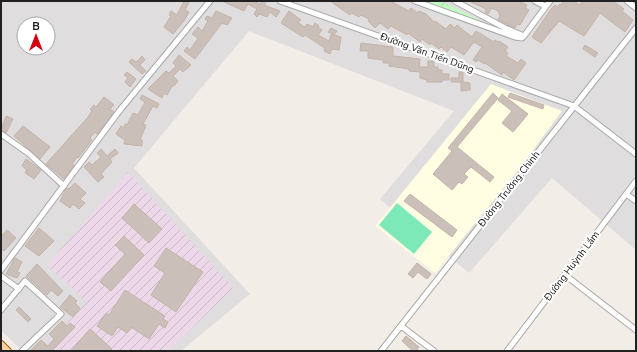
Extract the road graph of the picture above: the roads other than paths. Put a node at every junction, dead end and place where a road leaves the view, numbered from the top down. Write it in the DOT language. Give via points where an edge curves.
graph roads {
  1 [pos="210,1"];
  2 [pos="280,1"];
  3 [pos="415,1"];
  4 [pos="455,1"];
  5 [pos="534,1"];
  6 [pos="550,1"];
  7 [pos="627,1"];
  8 [pos="545,6"];
  9 [pos="636,8"];
  10 [pos="636,28"];
  11 [pos="524,36"];
  12 [pos="574,106"];
  13 [pos="1,134"];
  14 [pos="636,154"];
  15 [pos="636,181"];
  16 [pos="64,186"];
  17 [pos="626,194"];
  18 [pos="636,201"];
  19 [pos="1,270"];
  20 [pos="565,275"];
  21 [pos="1,276"];
  22 [pos="19,289"];
  23 [pos="1,310"];
  24 [pos="401,326"];
  25 [pos="636,330"];
  26 [pos="1,344"];
  27 [pos="8,351"];
  28 [pos="22,351"];
  29 [pos="381,351"];
  30 [pos="434,351"];
  31 [pos="507,351"];
  1 -- 16 [label="street" via="120,110"];
  2 -- 12 [label="street, Đường Văn Tiến Dũng"];
  3 -- 11 [label="street" via="514,37"];
  4 -- 11 [label="street"];
  5 -- 8 [label="street"];
  6 -- 8 [label="street"];
  7 -- 9 [label="street"];
  8 -- 11 [label="street"];
  10 -- 12 [label="street, Đường Trường Chinh"];
  12 -- 14 [label="street, Đường Văn Tiến Dũng"];
  12 -- 24 [label="street, Đường Trường Chinh"];
  13 -- 16 [label="street"];
  15 -- 17 [label="street, Đường Huỳnh Lắm"];
  16 -- 19 [label="street"];
  17 -- 18 [label="street"];
  17 -- 20 [label="street, Đường Huỳnh Lắm"];
  20 -- 25 [label="street"];
  20 -- 31 [label="street, Đường Huỳnh Lắm"];
  21 -- 22 [label="street"];
  22 -- 23 [label="street"];
  22 -- 28 [label="street" via="25,281 61,314"];
  24 -- 29 [label="street, Đường Trường Chinh"];
  24 -- 30 [label="street"];
  26 -- 27 [label="main road"];
}
